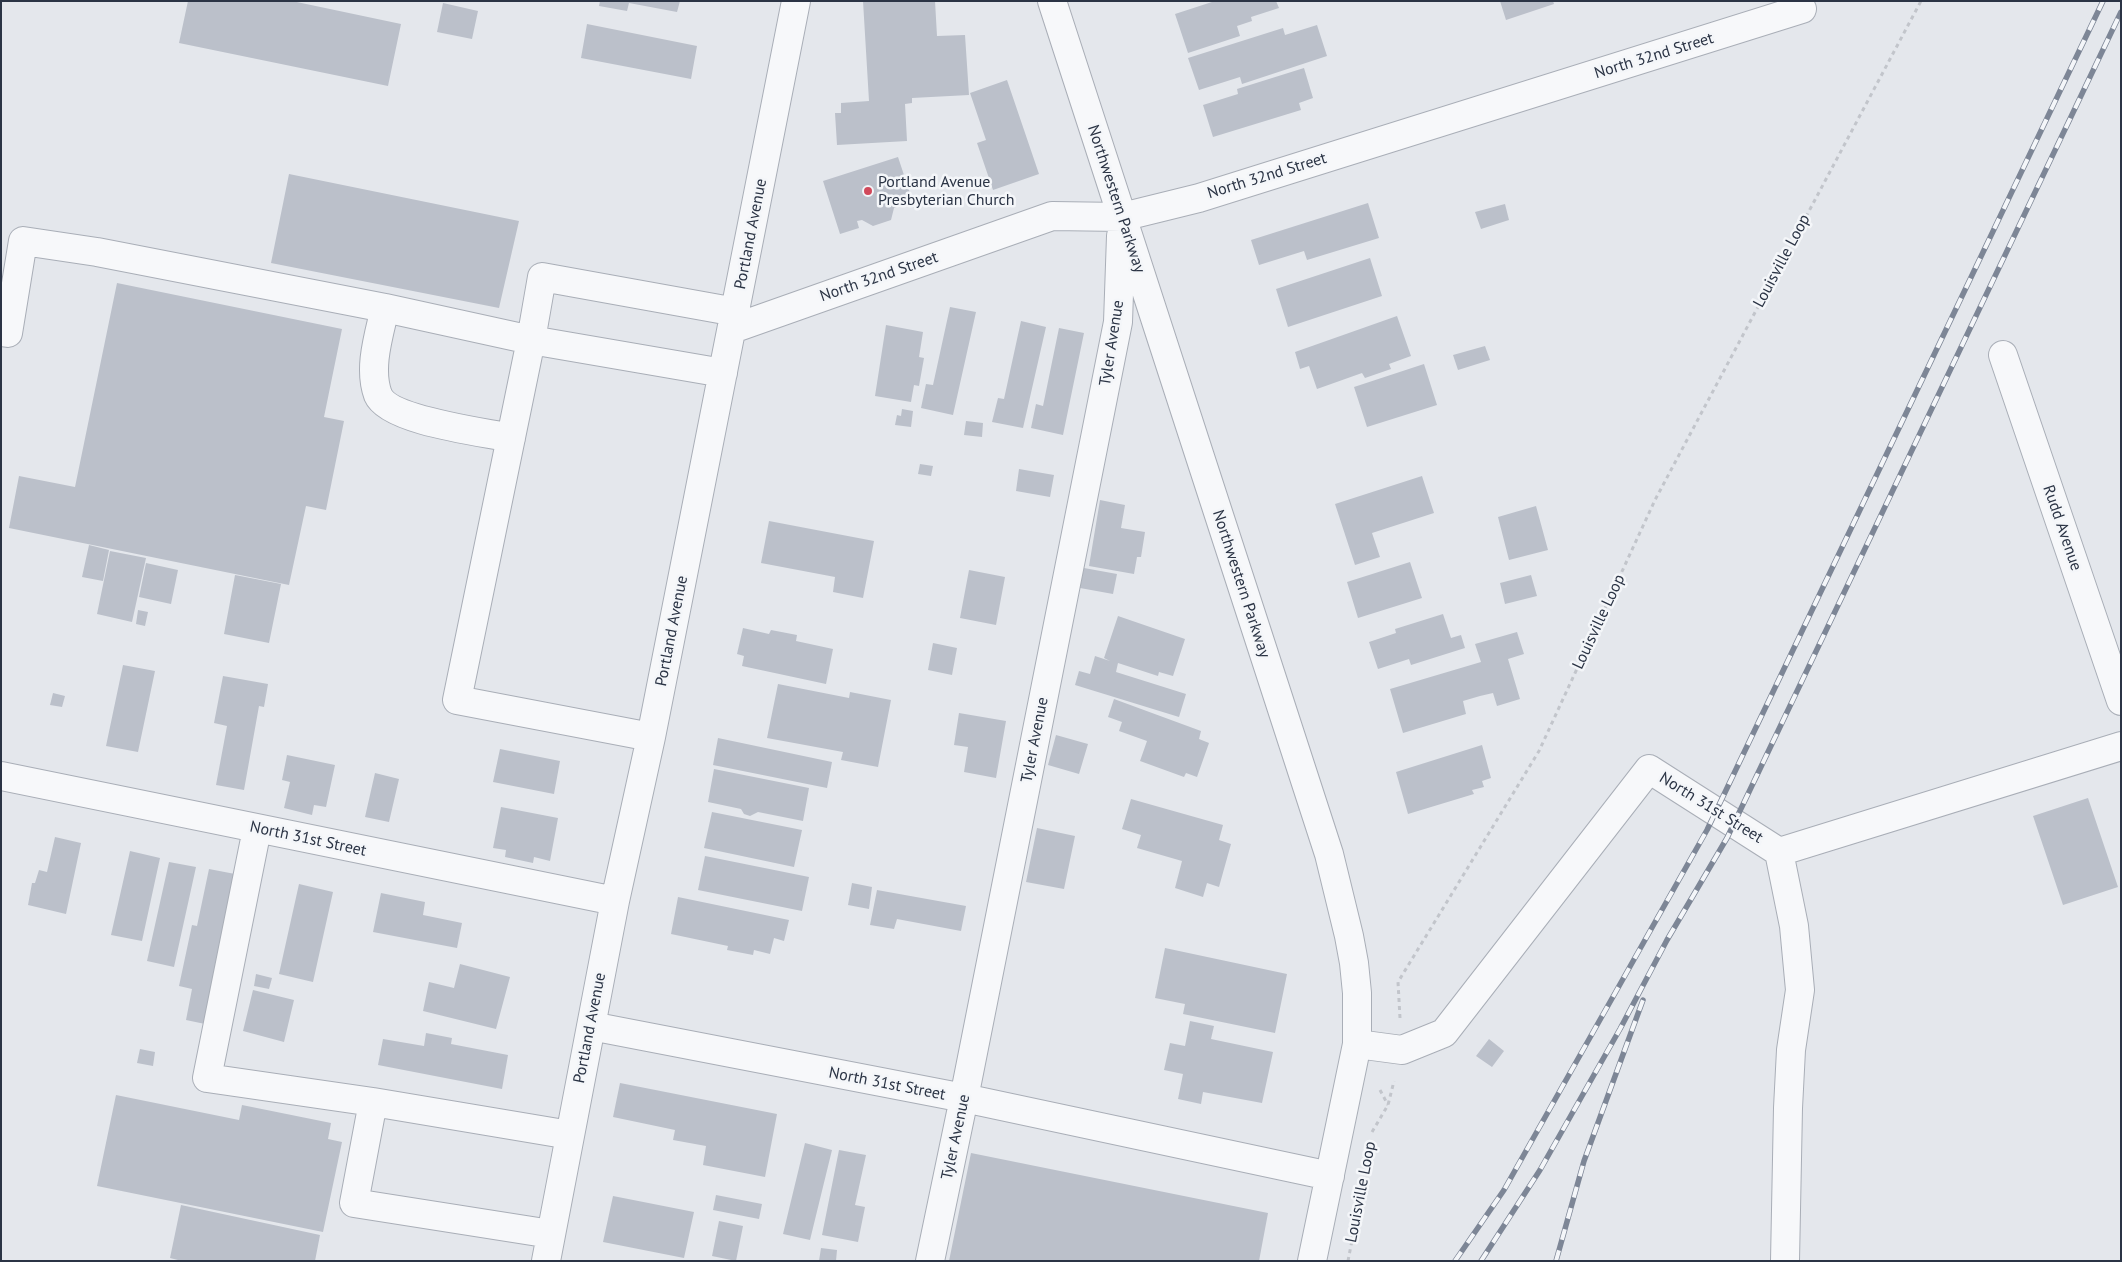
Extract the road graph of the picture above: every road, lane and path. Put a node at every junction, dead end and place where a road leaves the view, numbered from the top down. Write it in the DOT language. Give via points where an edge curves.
graph roads {
  1 [pos="796,1"];
  2 [pos="1052,1"];
  3 [pos="1921,1"];
  4 [pos="1802,9"];
  5 [pos="1122,217"];
  6 [pos="385,308"];
  7 [pos="734,320"];
  8 [pos="1,332"];
  9 [pos="531,340"];
  10 [pos="2003,355"];
  11 [pos="723,373"];
  12 [pos="510,438"];
  13 [pos="2121,701"];
  14 [pos="651,737"];
  15 [pos="2121,746"];
  16 [pos="1,776"];
  17 [pos="257,829"];
  18 [pos="1779,852"];
  19 [pos="615,901"];
  20 [pos="590,1026"];
  21 [pos="1357,1044"];
  22 [pos="1402,1050"];
  23 [pos="964,1098"];
  24 [pos="373,1102"];
  25 [pos="1372,1133"];
  26 [pos="570,1135"];
  27 [pos="1365,1172"];
  28 [pos="1330,1176"];
  29 [pos="551,1234"];
  30 [pos="546,1261"];
  31 [pos="930,1261"];
  32 [pos="1312,1261"];
  33 [pos="1348,1261"];
  34 [pos="1785,1261"];
  1 -- 7 [label="street, Portland Avenue"];
  2 -- 5 [label="street, Northwestern Parkway"];
  3 -- 22 [label="path, Louisville Loop" via="1655,500 1539,751 1398,982"];
  4 -- 5 [label="street, North 32nd Street" via="1199,198"];
  5 -- 7 [label="street, North 32nd Street" via="1052,216"];
  5 -- 21 [label="street, Northwestern Parkway" via="1329,854 1354,963"];
  5 -- 23 [label="street, Tyler Avenue" via="1118,322"];
  6 -- 8 [label="street" via="97,252 23,241 8,333"];
  6 -- 9 [label="street"];
  6 -- 12 [label="street" via="374,373 379,396 393,410 415,418"];
  7 -- 9 [label="street" via="542,277"];
  7 -- 11 [label="street, Portland Avenue"];
  9 -- 11 [label="street"];
  9 -- 12 [label="street"];
  10 -- 13 [label="street, Rudd Avenue"];
  11 -- 14 [label="street, Portland Avenue"];
  12 -- 14 [label="street" via="458,700"];
  14 -- 19 [label="street, Portland Avenue"];
  15 -- 18 [label="street, North 31st Street"];
  16 -- 17 [label="street, North 31st Street"];
  17 -- 19 [label="street, North 31st Street"];
  17 -- 24 [label="street" via="207,1078"];
  18 -- 22 [label="street, North 31st Street" via="1649,769 1444,1033"];
  18 -- 34 [label="street" via="1794,926 1800,990 1791,1050"];
  19 -- 20 [label="street, Portland Avenue"];
  20 -- 23 [label="street, North 31st Street"];
  20 -- 26 [label="street, Portland Avenue"];
  21 -- 22 [label="street, North 31st Street"];
  21 -- 28 [label="street, Northwestern Parkway"];
  22 -- 25 [label="path, Louisville Loop" via="1388,1105"];
  23 -- 28 [label="street, North 31st Street"];
  23 -- 31 [label="street, Tyler Avenue"];
  24 -- 26 [label="street"];
  24 -- 29 [label="street" via="354,1203"];
  26 -- 29 [label="street, Portland Avenue"];
  27 -- 33 [label="path, Louisville Loop"];
  28 -- 32 [label="street, Northwestern Parkway"];
  29 -- 30 [label="street, Portland Avenue"];
}
